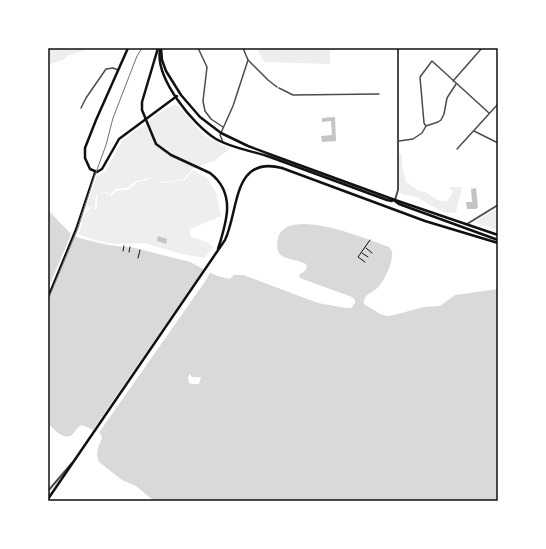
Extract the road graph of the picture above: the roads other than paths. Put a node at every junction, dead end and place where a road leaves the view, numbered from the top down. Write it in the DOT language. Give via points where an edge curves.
graph roads {
  1 [pos="128,48"];
  2 [pos="160,48"];
  3 [pos="198,48"];
  4 [pos="243,48"];
  5 [pos="398,48"];
  6 [pos="482,48"];
  7 [pos="248,60"];
  8 [pos="118,70"];
  9 [pos="453,81"];
  10 [pos="456,84"];
  11 [pos="379,94"];
  12 [pos="181,95"];
  13 [pos="176,97"];
  14 [pos="498,104"];
  15 [pos="81,108"];
  16 [pos="489,113"];
  17 [pos="426,126"];
  18 [pos="223,127"];
  19 [pos="474,130"];
  20 [pos="221,133"];
  21 [pos="398,141"];
  22 [pos="223,143"];
  23 [pos="498,143"];
  24 [pos="457,149"];
  25 [pos="95,173"];
  26 [pos="395,200"];
  27 [pos="498,205"];
  28 [pos="467,224"];
  29 [pos="463,228"];
  30 [pos="498,235"];
  31 [pos="498,241"];
  32 [pos="217,253"];
  33 [pos="48,297"];
  34 [pos="80,454"];
  35 [pos="48,491"];
  36 [pos="48,499"];
  1 -- 8 [label="main road"];
  2 -- 12 [label="main road" via="166,71"];
  2 -- 13 [label="main road" via="161,67"];
  2 -- 32 [label="main road" via="142,102 142,110 156,144 215,176 223,188 227,213"];
  3 -- 18 [label="street" via="207,67 203,101 205,111"];
  4 -- 7 [label="street"];
  5 -- 21 [label="street"];
  6 -- 9 [label="street"];
  7 -- 11 [label="street" via="278,88 293,95"];
  7 -- 18 [label="street" via="233,106"];
  8 -- 15 [label="street" via="106,69"];
  8 -- 25 [label="main road" via="86,148 87,162"];
  9 -- 10 [label="street"];
  9 -- 17 [label="street" via="432,61 421,75"];
  10 -- 16 [label="street"];
  10 -- 17 [label="street" via="441,120"];
  12 -- 13 [label="main road"];
  12 -- 20 [label="main road" via="200,117"];
  13 -- 22 [label="main road" via="203,130"];
  13 -- 25 [label="main road" via="118,141 106,164"];
  14 -- 16 [label="street"];
  16 -- 19 [label="street"];
  17 -- 21 [label="street" via="416,137"];
  18 -- 20 [label="street"];
  19 -- 23 [label="street"];
  19 -- 24 [label="street"];
  20 -- 22 [label="street"];
  20 -- 26 [label="main road" via="248,146"];
  21 -- 26 [label="street" via="398,190"];
  22 -- 26 [label="main road" via="387,200"];
  25 -- 33 [label="main road" via="76,229"];
  26 -- 28 [label="main road"];
  26 -- 29 [label="main road" via="399,204"];
  27 -- 28 [label="street"];
  28 -- 29 [label="main road"];
  28 -- 30 [label="main road"];
  29 -- 31 [label="main road"];
  31 -- 32 [label="main road" via="425,222 272,166 251,172 242,181 230,227"];
  32 -- 34 [label="main road"];
  34 -- 35 [label="street"];
  34 -- 36 [label="main road"];
}
